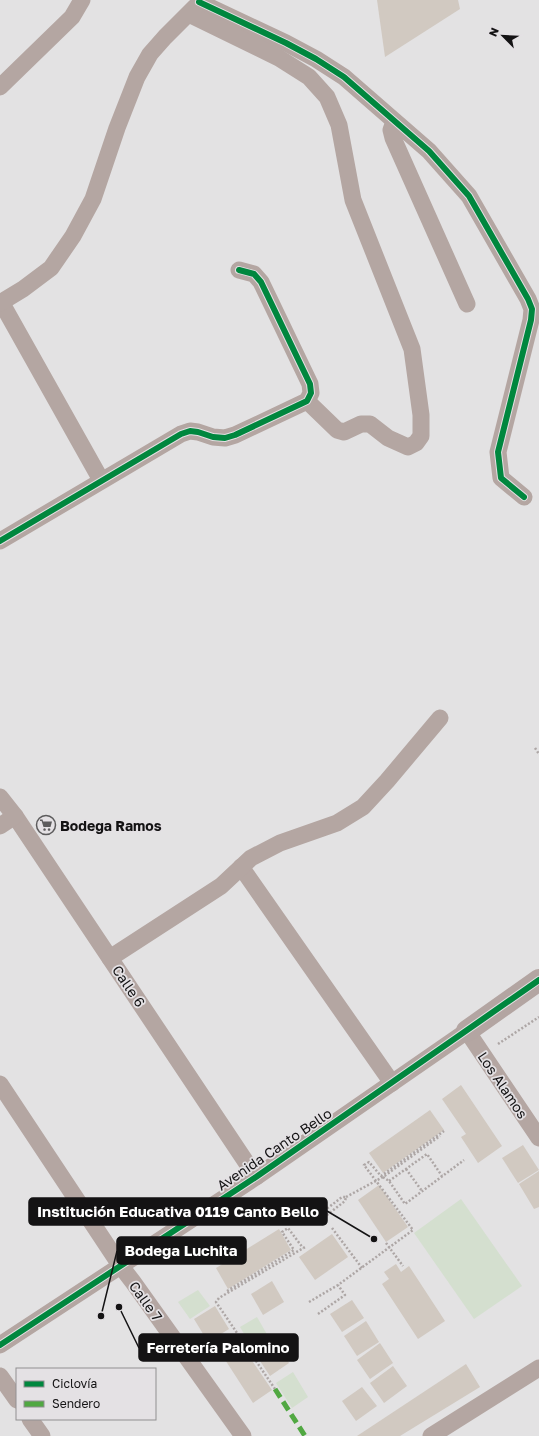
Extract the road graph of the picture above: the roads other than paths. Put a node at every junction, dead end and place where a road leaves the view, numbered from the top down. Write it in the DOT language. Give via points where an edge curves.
graph roads {
  1 [pos="82,0"];
  2 [pos="196,5"];
  3 [pos="0,87"];
  4 [pos="394,122"];
  5 [pos="239,270"];
  6 [pos="0,302"];
  7 [pos="467,304"];
  8 [pos="307,401"];
  9 [pos="101,480"];
  10 [pos="524,497"];
  11 [pos="0,541"];
  12 [pos="440,718"];
  13 [pos="0,796"];
  14 [pos="15,816"];
  15 [pos="0,826"];
  16 [pos="241,867"];
  17 [pos="110,958"];
  18 [pos="539,980"];
  19 [pos="467,1031"];
  20 [pos="392,1083"];
  21 [pos="0,1084"];
  22 [pos="539,1138"];
  23 [pos="256,1177"];
  24 [pos="120,1265"];
  25 [pos="0,1345"];
  26 [pos="539,1368"];
  27 [pos="0,1376"];
  28 [pos="16,1399"];
  29 [pos="31,1420"];
  30 [pos="42,1436"];
  31 [pos="243,1436"];
  32 [pos="431,1436"];
  1 -- 3 [label="street" via="72,17"];
  2 -- 4 [label="street" via="286,42 316,59 344,77"];
  2 -- 6 [label="street" via="150,54 137,77 93,199 73,236 51,268"];
  2 -- 8 [label="street" via="309,77 327,97 339,125 353,200 412,349 421,415 421,436 416,444 408,447 388,438 370,424 361,424 344,432 337,430"];
  4 -- 7 [label="street" via="391,130 393,138"];
  4 -- 10 [label="street" via="429,151 469,196 532,309 498,452 501,478"];
  5 -- 8 [label="street" via="254,274 261,282 310,384 311,392"];
  6 -- 9 [label="street"];
  8 -- 9 [label="street" via="225,438 190,431 181,434"];
  9 -- 11 [label="street"];
  12 -- 16 [label="street" via="363,807 337,823 265,850"];
  13 -- 14 [label="street, Calle 6"];
  14 -- 15 [label="street"];
  14 -- 17 [label="street, Calle 6"];
  16 -- 17 [label="street" via="221,886"];
  16 -- 20 [label="street"];
  17 -- 23 [label="street, Calle 6"];
  18 -- 19 [label="street, Avenida Canto Bello"];
  19 -- 20 [label="street, Avenida Canto Bello"];
  19 -- 22 [label="street, Los Alamos"];
  20 -- 23 [label="street, Avenida Canto Bello"];
  21 -- 24 [label="street, Calle 7"];
  23 -- 24 [label="street, Avenida Canto Bello"];
  24 -- 25 [label="street, Avenida Canto Bello"];
  24 -- 31 [label="street, Calle 7"];
  26 -- 32 [label="street"];
  27 -- 28 [label="street"];
  29 -- 30 [label="street"];
}
